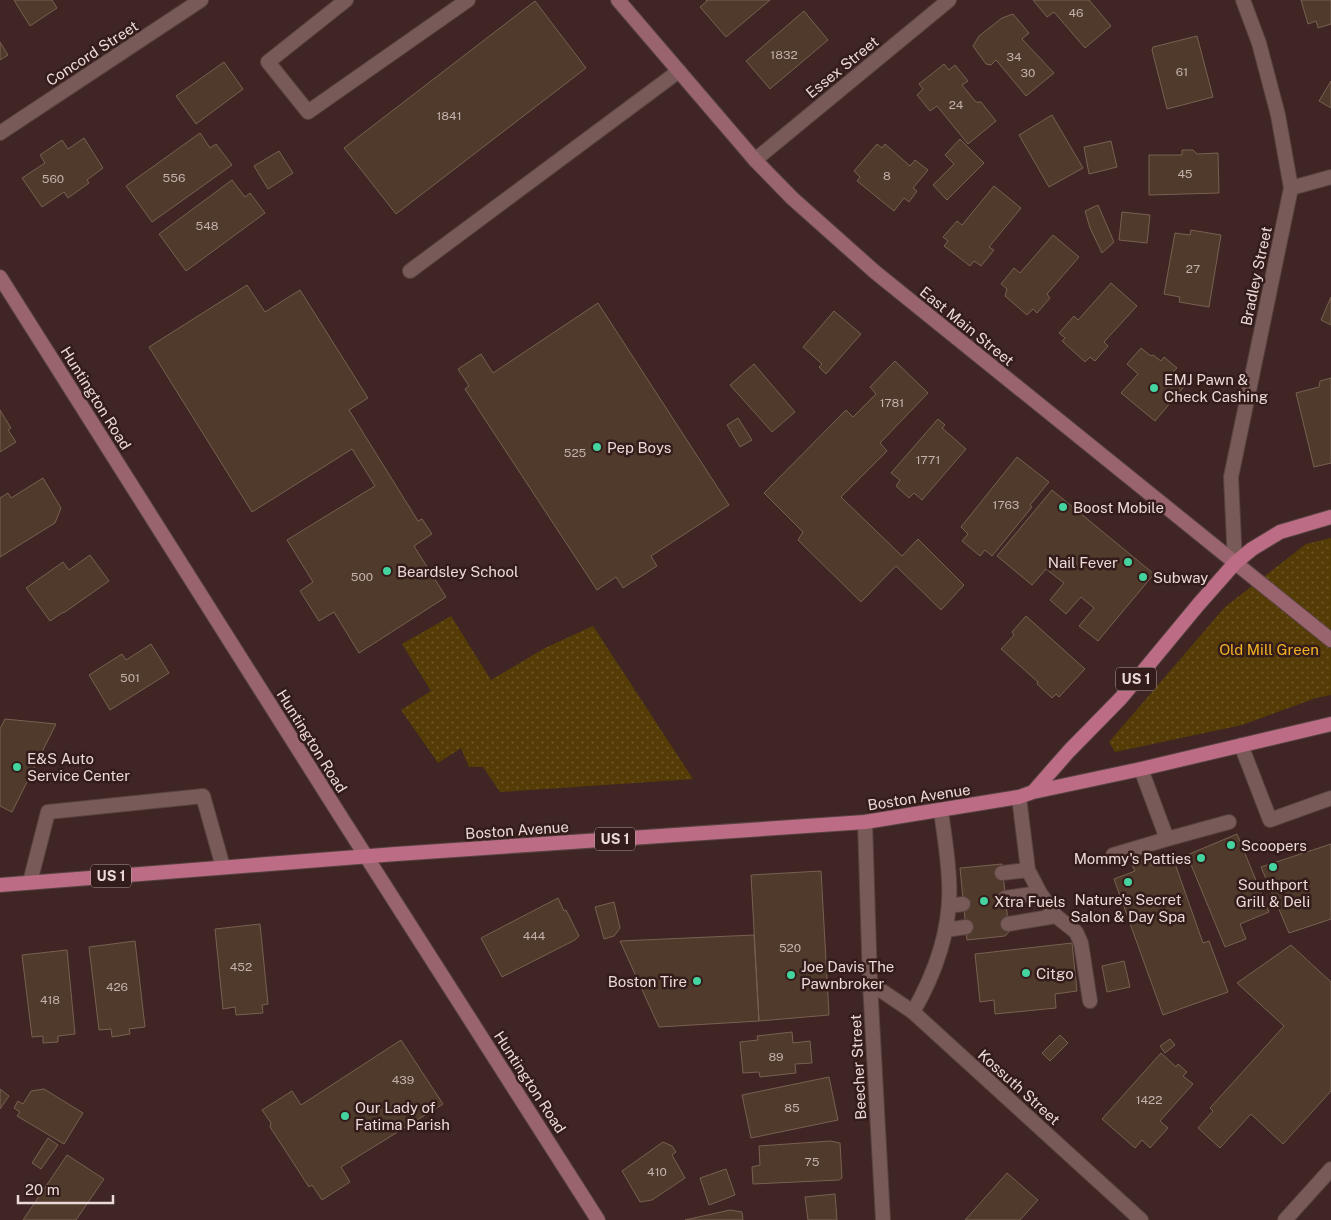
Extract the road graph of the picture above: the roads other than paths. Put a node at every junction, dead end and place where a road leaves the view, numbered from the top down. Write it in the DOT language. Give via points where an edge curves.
graph roads {
  1 [pos="201,0"];
  2 [pos="346,0"];
  3 [pos="468,0"];
  4 [pos="618,0"];
  5 [pos="949,0"];
  6 [pos="1243,0"];
  7 [pos="679,71"];
  8 [pos="0,133"];
  9 [pos="756,160"];
  10 [pos="1331,177"];
  11 [pos="1292,188"];
  12 [pos="410,271"];
  13 [pos="0,277"];
  14 [pos="1331,517"];
  15 [pos="1235,562"];
  16 [pos="1331,640"];
  17 [pos="1331,724"];
  18 [pos="1240,745"];
  19 [pos="1141,769"];
  20 [pos="1033,792"];
  21 [pos="1019,797"];
  22 [pos="1331,798"];
  23 [pos="941,810"];
  24 [pos="864,822"];
  25 [pos="1229,822"];
  26 [pos="1167,839"];
  27 [pos="1113,855"];
  28 [pos="366,857"];
  29 [pos="223,868"];
  30 [pos="1028,870"];
  31 [pos="1002,873"];
  32 [pos="30,882"];
  33 [pos="0,885"];
  34 [pos="1040,894"];
  35 [pos="1005,898"];
  36 [pos="963,904"];
  37 [pos="949,906"];
  38 [pos="1056,916"];
  39 [pos="1008,924"];
  40 [pos="966,928"];
  41 [pos="946,930"];
  42 [pos="870,983"];
  43 [pos="1090,1001"];
  44 [pos="913,1012"];
  45 [pos="1331,1169"];
  46 [pos="598,1220"];
  47 [pos="882,1220"];
  48 [pos="1141,1220"];
  49 [pos="1285,1220"];
  1 -- 8 [label="street, Concord Street"];
  2 -- 3 [label="street" via="268,62 308,112"];
  4 -- 7 [label="main road, East Main Street"];
  5 -- 9 [label="street, Essex Street"];
  6 -- 11 [label="street, Bradley Street" via="1259,43 1278,115"];
  7 -- 9 [label="main road, East Main Street"];
  7 -- 12 [label="street"];
  9 -- 15 [label="main road, East Main Street" via="792,198 875,272"];
  10 -- 11 [label="street"];
  11 -- 15 [label="street, Bradley Street" via="1231,477"];
  13 -- 28 [label="main road, Huntington Road"];
  14 -- 15 [label="main road, Boston Avenue / US 1" via="1280,532"];
  15 -- 16 [label="main road, East Main Street"];
  15 -- 20 [label="main road, Boston Avenue / US 1" via="1121,698"];
  17 -- 18 [label="main road, Boston Avenue / US 1"];
  18 -- 19 [label="main road, Boston Avenue / US 1"];
  18 -- 22 [label="street" via="1270,820"];
  19 -- 20 [label="main road, Boston Avenue / US 1"];
  19 -- 26 [label="street"];
  20 -- 21 [label="main road, Boston Avenue / US 1"];
  21 -- 23 [label="main road, Boston Avenue / US 1"];
  21 -- 30 [label="street"];
  23 -- 24 [label="main road, Boston Avenue / US 1"];
  23 -- 37 [label="street" via="955,880"];
  24 -- 28 [label="main road, Boston Avenue / US 1"];
  24 -- 42 [label="street, Beecher Street"];
  25 -- 26 [label="street"];
  26 -- 27 [label="street"];
  28 -- 29 [label="main road, Boston Avenue / US 1"];
  28 -- 46 [label="main road, Huntington Road"];
  29 -- 32 [label="main road, Boston Avenue / US 1"];
  29 -- 32 [label="street" via="203,796 48,812"];
  30 -- 31 [label="street"];
  30 -- 34 [label="street"];
  32 -- 33 [label="main road, Boston Avenue / US 1"];
  34 -- 35 [label="street"];
  34 -- 38 [label="street"];
  36 -- 37 [label="street"];
  37 -- 41 [label="street"];
  38 -- 39 [label="street"];
  38 -- 43 [label="street" via="1076,932 1081,943"];
  40 -- 41 [label="street"];
  41 -- 44 [label="street" via="936,966"];
  42 -- 44 [label="street, Kossuth Street"];
  42 -- 47 [label="street, Beecher Street"];
  44 -- 48 [label="street, Kossuth Street"];
  45 -- 49 [label="street"];
}
